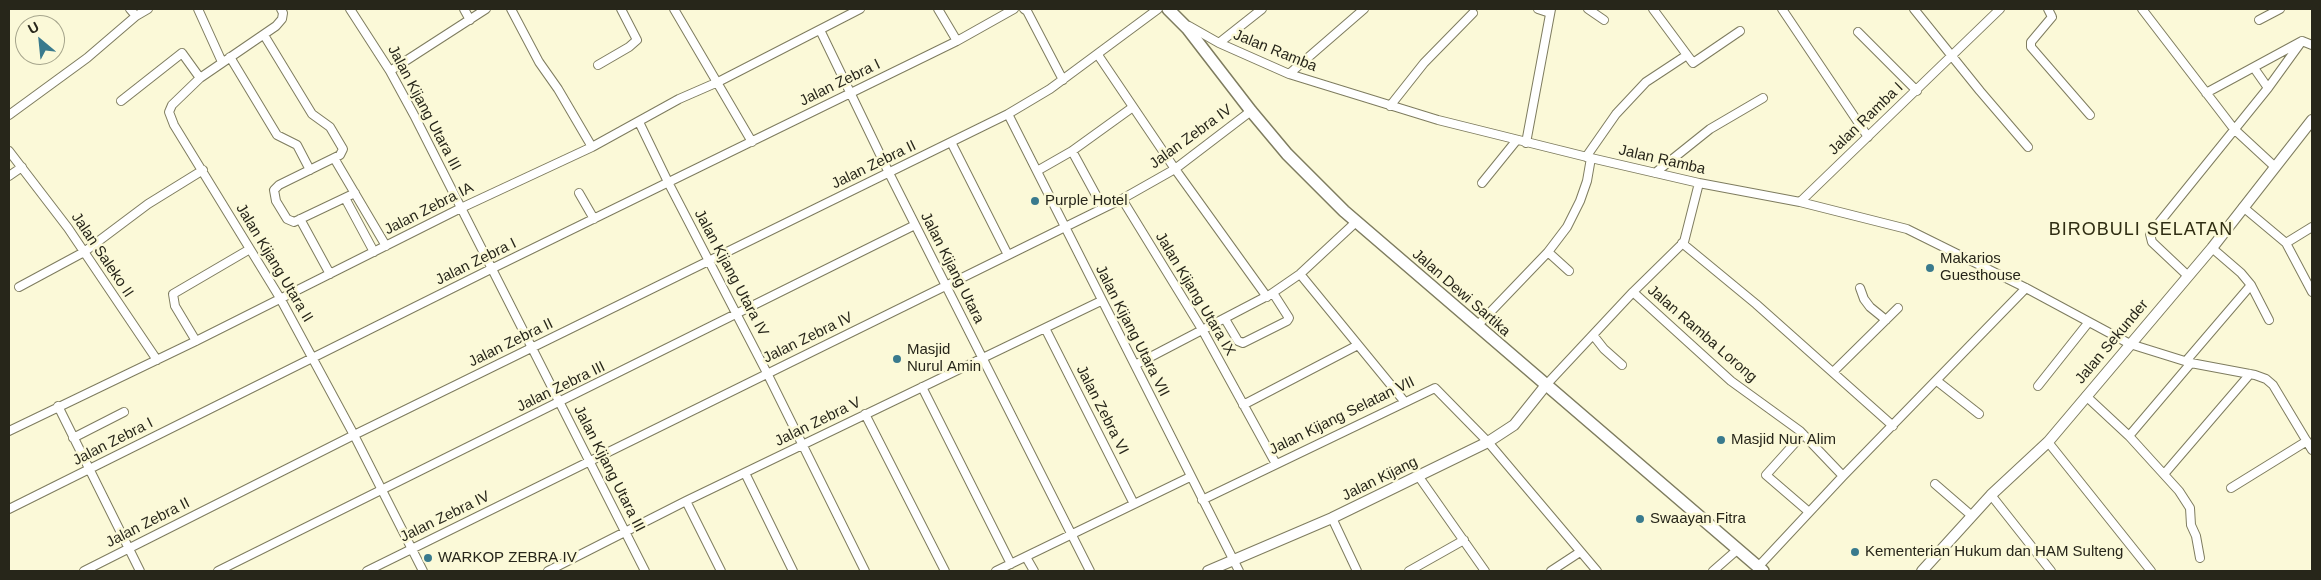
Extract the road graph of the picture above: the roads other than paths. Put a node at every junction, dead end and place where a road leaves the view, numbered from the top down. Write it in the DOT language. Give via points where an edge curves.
graph roads {
  1 [pos="130,9"];
  2 [pos="148,9"];
  3 [pos="198,9"];
  4 [pos="281,9"];
  5 [pos="350,9"];
  6 [pos="464,9"];
  7 [pos="486,9"];
  8 [pos="511,9"];
  9 [pos="621,9"];
  10 [pos="674,9"];
  11 [pos="938,9"];
  12 [pos="1014,9"];
  13 [pos="1024,9"];
  14 [pos="1158,9"];
  15 [pos="1168,9"];
  16 [pos="1262,9"];
  17 [pos="1364,9"];
  18 [pos="1538,9"];
  19 [pos="1588,9"];
  20 [pos="1653,9"];
  21 [pos="1782,9"];
  22 [pos="1914,9"];
  23 [pos="2000,9"];
  24 [pos="2048,9"];
  25 [pos="2142,9"];
  26 [pos="2280,9"];
  27 [pos="857,10"];
  28 [pos="1551,11"];
  29 [pos="1473,13"];
  30 [pos="136,16"];
  31 [pos="470,20"];
  32 [pos="1181,20"];
  33 [pos="1604,20"];
  34 [pos="2259,20"];
  35 [pos="820,30"];
  36 [pos="1740,31"];
  37 [pos="1858,32"];
  38 [pos="264,35"];
  39 [pos="957,41"];
  40 [pos="2302,41"];
  41 [pos="1219,43"];
  42 [pos="2312,46"];
  43 [pos="1098,55"];
  44 [pos="1687,55"];
  45 [pos="230,56"];
  46 [pos="1952,57"];
  47 [pos="222,62"];
  48 [pos="598,65"];
  49 [pos="2254,68"];
  50 [pos="390,71"];
  51 [pos="1289,74"];
  52 [pos="200,78"];
  53 [pos="1063,80"];
  54 [pos="718,82"];
  55 [pos="2268,88"];
  56 [pos="1917,91"];
  57 [pos="850,93"];
  58 [pos="2206,93"];
  59 [pos="1763,98"];
  60 [pos="121,101"];
  61 [pos="1390,106"];
  62 [pos="1133,107"];
  63 [pos="1251,111"];
  64 [pos="1008,114"];
  65 [pos="9,115"];
  66 [pos="2090,115"];
  67 [pos="2312,120"];
  68 [pos="639,122"];
  69 [pos="2234,129"];
  70 [pos="1868,137"];
  71 [pos="1516,141"];
  72 [pos="752,142"];
  73 [pos="951,142"];
  74 [pos="1526,143"];
  75 [pos="592,146"];
  76 [pos="2028,146"];
  77 [pos="9,151"];
  78 [pos="1072,151"];
  79 [pos="334,158"];
  80 [pos="1588,158"];
  81 [pos="2274,166"];
  82 [pos="22,167"];
  83 [pos="203,170"];
  84 [pos="310,170"];
  85 [pos="1175,170"];
  86 [pos="1037,171"];
  87 [pos="889,173"];
  88 [pos="1655,173"];
  89 [pos="9,176"];
  90 [pos="1482,183"];
  91 [pos="1699,183"];
  92 [pos="669,184"];
  93 [pos="355,193"];
  94 [pos="579,193"];
  95 [pos="345,198"];
  96 [pos="1122,199"];
  97 [pos="1800,202"];
  98 [pos="2243,207"];
  99 [pos="461,208"];
  100 [pos="1103,208"];
  101 [pos="300,219"];
  102 [pos="594,219"];
  103 [pos="1356,222"];
  104 [pos="915,225"];
  105 [pos="2312,227"];
  106 [pos="1065,228"];
  107 [pos="2286,242"];
  108 [pos="1682,243"];
  109 [pos="386,246"];
  110 [pos="250,248"];
  111 [pos="2212,248"];
  112 [pos="84,252"];
  113 [pos="374,252"];
  114 [pos="1548,252"];
  115 [pos="1008,255"];
  116 [pos="710,262"];
  117 [pos="491,268"];
  118 [pos="1568,271"];
  119 [pos="330,274"];
  120 [pos="1300,274"];
  121 [pos="2188,275"];
  122 [pos="946,285"];
  123 [pos="2251,285"];
  124 [pos="19,287"];
  125 [pos="1860,288"];
  126 [pos="2026,288"];
  127 [pos="1633,292"];
  128 [pos="2312,292"];
  129 [pos="1270,295"];
  130 [pos="280,298"];
  131 [pos="1101,301"];
  132 [pos="1898,308"];
  133 [pos="737,314"];
  134 [pos="1224,319"];
  135 [pos="1886,320"];
  136 [pos="2269,320"];
  137 [pos="2088,323"];
  138 [pos="1478,326"];
  139 [pos="1045,328"];
  140 [pos="1203,331"];
  141 [pos="1593,335"];
  142 [pos="196,342"];
  143 [pos="2130,344"];
  144 [pos="1358,345"];
  145 [pos="532,348"];
  146 [pos="982,357"];
  147 [pos="313,358"];
  148 [pos="157,360"];
  149 [pos="2188,362"];
  150 [pos="1135,365"];
  151 [pos="1622,365"];
  152 [pos="1833,372"];
  153 [pos="768,373"];
  154 [pos="2250,374"];
  155 [pos="1936,381"];
  156 [pos="1546,385"];
  157 [pos="2038,386"];
  158 [pos="922,387"];
  159 [pos="2086,396"];
  160 [pos="1404,401"];
  161 [pos="560,403"];
  162 [pos="1244,405"];
  163 [pos="58,406"];
  164 [pos="124,412"];
  165 [pos="865,414"];
  166 [pos="1979,414"];
  167 [pos="1893,426"];
  168 [pos="9,431"];
  169 [pos="1803,434"];
  170 [pos="354,435"];
  171 [pos="2129,436"];
  172 [pos="73,438"];
  173 [pos="2307,441"];
  174 [pos="1488,442"];
  175 [pos="2048,442"];
  176 [pos="802,444"];
  177 [pos="2312,450"];
  178 [pos="589,462"];
  179 [pos="1276,464"];
  180 [pos="88,470"];
  181 [pos="745,473"];
  182 [pos="2165,473"];
  183 [pos="1843,476"];
  184 [pos="1190,477"];
  185 [pos="1419,477"];
  186 [pos="1935,484"];
  187 [pos="2231,488"];
  188 [pos="380,490"];
  189 [pos="1991,495"];
  190 [pos="1202,500"];
  191 [pos="686,501"];
  192 [pos="1134,504"];
  193 [pos="9,509"];
  194 [pos="1809,512"];
  195 [pos="1972,516"];
  196 [pos="1332,518"];
  197 [pos="625,531"];
  198 [pos="1072,535"];
  199 [pos="1464,540"];
  200 [pos="129,548"];
  201 [pos="412,549"];
  202 [pos="1737,550"];
  203 [pos="1580,552"];
  204 [pos="1026,557"];
  205 [pos="2200,558"];
  206 [pos="1233,559"];
  207 [pos="566,563"];
  208 [pos="1010,564"];
  209 [pos="1760,569"];
  210 [pos="84,571"];
  211 [pos="140,571"];
  212 [pos="218,571"];
  213 [pos="367,571"];
  214 [pos="422,571"];
  215 [pos="548,571"];
  216 [pos="570,571"];
  217 [pos="645,571"];
  218 [pos="721,571"];
  219 [pos="793,571"];
  220 [pos="865,571"];
  221 [pos="944,571"];
  222 [pos="996,571"];
  223 [pos="1034,571"];
  224 [pos="1090,571"];
  225 [pos="1208,571"];
  226 [pos="1239,571"];
  227 [pos="1357,571"];
  228 [pos="1409,571"];
  229 [pos="1485,571"];
  230 [pos="1551,571"];
  231 [pos="1597,571"];
  232 [pos="1713,571"];
  233 [pos="1922,571"];
  234 [pos="2051,571"];
  235 [pos="2151,571"];
  1 -- 30 [label="street"];
  2 -- 30 [label="street"];
  3 -- 47 [label="street"];
  4 -- 38 [label="street, Jalan Kijang Utara II" via="280,22"];
  5 -- 50 [label="street, Jalan Kijang Utara III"];
  6 -- 31 [label="street"];
  7 -- 31 [label="street"];
  8 -- 75 [label="street" via="539,62"];
  9 -- 48 [label="street" via="637,40"];
  10 -- 54 [label="street"];
  11 -- 39 [label="street"];
  12 -- 39 [label="street, Jalan Zebra I"];
  13 -- 53 [label="street"];
  14 -- 43 [label="street, Jalan Zebra II"];
  15 -- 32 [label="main road, Jalan Dewi Sartika"];
  16 -- 41 [label="street"];
  17 -- 51 [label="street"];
  18 -- 28 [label="street"];
  19 -- 33 [label="street"];
  20 -- 44 [label="street"];
  21 -- 70 [label="street"];
  22 -- 46 [label="street"];
  23 -- 46 [label="street, Jalan Ramba I"];
  24 -- 66 [label="street" via="2052,17 2031,42 2031,48"];
  25 -- 58 [label="street"];
  26 -- 34 [label="street"];
  27 -- 35 [label="street, Jalan Zebra IA"];
  28 -- 74 [label="street"];
  29 -- 61 [label="street" via="1424,63"];
  30 -- 65 [label="street" via="87,58"];
  31 -- 50 [label="street"];
  32 -- 41 [label="street, Jalan Ramba"];
  32 -- 63 [label="main road, Jalan Dewi Sartika"];
  35 -- 54 [label="street, Jalan Zebra IA"];
  35 -- 57 [label="street, Jalan Kijang Utara"];
  36 -- 44 [label="street" via="1696,62 1693,63"];
  37 -- 56 [label="street"];
  38 -- 45 [label="street, Jalan Kijang Utara II"];
  38 -- 79 [label="street" via="312,114 330,127 343,149 342,154"];
  39 -- 57 [label="street, Jalan Zebra I"];
  40 -- 42 [label="street"];
  40 -- 49 [label="street"];
  40 -- 55 [label="street"];
  41 -- 51 [label="street, Jalan Ramba"];
  43 -- 53 [label="street, Jalan Zebra II"];
  43 -- 62 [label="street"];
  44 -- 80 [label="street" via="1643,85 1616,114"];
  45 -- 47 [label="street, Jalan Kijang Utara II"];
  45 -- 84 [label="street" via="277,135 297,145"];
  46 -- 56 [label="street, Jalan Ramba I"];
  46 -- 76 [label="street"];
  47 -- 52 [label="street, Jalan Kijang Utara II"];
  49 -- 55 [label="street"];
  49 -- 58 [label="street"];
  50 -- 99 [label="street, Jalan Kijang Utara III"];
  51 -- 61 [label="street, Jalan Ramba"];
  52 -- 60 [label="street" via="182,53"];
  52 -- 83 [label="street, Jalan Kijang Utara II" via="177,99 169,112"];
  53 -- 64 [label="street, Jalan Zebra II"];
  54 -- 68 [label="street, Jalan Zebra IA"];
  54 -- 72 [label="street"];
  55 -- 69 [label="street"];
  56 -- 70 [label="street, Jalan Ramba I"];
  57 -- 72 [label="street, Jalan Zebra I"];
  57 -- 87 [label="street, Jalan Kijang Utara"];
  58 -- 69 [label="street"];
  59 -- 88 [label="street" via="1710,129"];
  61 -- 71 [label="street, Jalan Ramba"];
  62 -- 78 [label="street"];
  62 -- 85 [label="street"];
  63 -- 85 [label="street, Jalan Zebra IV"];
  63 -- 103 [label="main road, Jalan Dewi Sartika" via="1294,161"];
  64 -- 73 [label="street, Jalan Zebra II"];
  64 -- 86 [label="street, Jalan Kijang Utara VII"];
  67 -- 81 [label="street, Jalan Sekunder"];
  68 -- 75 [label="street, Jalan Zebra IA"];
  68 -- 92 [label="street, Jalan Kijang Utara IV"];
  69 -- 81 [label="street"];
  69 -- 121 [label="street" via="2150,234 2151,240"];
  70 -- 97 [label="street, Jalan Ramba I"];
  71 -- 74 [label="street, Jalan Ramba"];
  71 -- 90 [label="street"];
  72 -- 92 [label="street, Jalan Zebra I"];
  73 -- 87 [label="street, Jalan Zebra II"];
  73 -- 115 [label="street"];
  74 -- 80 [label="street, Jalan Ramba"];
  75 -- 99 [label="street, Jalan Zebra IA"];
  77 -- 82 [label="street, Jalan Saleko II"];
  78 -- 86 [label="street"];
  78 -- 100 [label="street"];
  79 -- 84 [label="street"];
  79 -- 93 [label="street"];
  80 -- 88 [label="street, Jalan Ramba"];
  80 -- 114 [label="street" via="1587,182 1580,201"];
  81 -- 98 [label="street, Jalan Sekunder"];
  82 -- 89 [label="street"];
  82 -- 112 [label="street, Jalan Saleko II"];
  83 -- 110 [label="street, Jalan Kijang Utara II"];
  83 -- 112 [label="street" via="148,204"];
  84 -- 101 [label="street" via="274,190 276,201 289,222"];
  85 -- 96 [label="street, Jalan Zebra IV"];
  85 -- 129 [label="street"];
  86 -- 106 [label="street, Jalan Kijang Utara VII"];
  87 -- 104 [label="street, Jalan Kijang Utara"];
  87 -- 116 [label="street, Jalan Zebra II"];
  88 -- 91 [label="street, Jalan Ramba"];
  91 -- 97 [label="street, Jalan Ramba"];
  91 -- 108 [label="street, Jalan Ramba Lorong"];
  92 -- 102 [label="street, Jalan Zebra I"];
  92 -- 116 [label="street, Jalan Kijang Utara IV"];
  93 -- 95 [label="street"];
  93 -- 109 [label="street"];
  94 -- 102 [label="street"];
  95 -- 101 [label="street"];
  95 -- 113 [label="street"];
  96 -- 100 [label="street, Jalan Zebra IV"];
  96 -- 140 [label="street, Jalan Kijang Utara IX"];
  97 -- 126 [label="street, Jalan Ramba" via="1907,229"];
  98 -- 107 [label="street"];
  98 -- 111 [label="street, Jalan Sekunder"];
  99 -- 109 [label="street, Jalan Zebra IA"];
  99 -- 117 [label="street, Jalan Kijang Utara III"];
  100 -- 106 [label="street, Jalan Zebra IV"];
  101 -- 119 [label="street"];
  102 -- 117 [label="street, Jalan Zebra I"];
  103 -- 120 [label="street"];
  103 -- 138 [label="main road, Jalan Dewi Sartika"];
  104 -- 122 [label="street, Jalan Kijang Utara"];
  104 -- 133 [label="street, Jalan Zebra III"];
  105 -- 107 [label="street"];
  106 -- 115 [label="street, Jalan Zebra IV"];
  106 -- 131 [label="street, Jalan Kijang Utara VII"];
  107 -- 128 [label="street"];
  108 -- 127 [label="street, Jalan Ramba Lorong"];
  108 -- 152 [label="street"];
  109 -- 113 [label="street, Jalan Zebra IA"];
  110 -- 130 [label="street, Jalan Kijang Utara II"];
  110 -- 142 [label="street" via="173,294 175,306"];
  111 -- 121 [label="street, Jalan Sekunder"];
  111 -- 123 [label="street"];
  112 -- 124 [label="street"];
  112 -- 148 [label="street, Jalan Saleko II"];
  113 -- 119 [label="street, Jalan Zebra IA"];
  114 -- 118 [label="street"];
  114 -- 138 [label="street"];
  115 -- 122 [label="street, Jalan Zebra IV"];
  116 -- 133 [label="street, Jalan Kijang Utara IV"];
  116 -- 145 [label="street, Jalan Zebra II"];
  117 -- 145 [label="street, Jalan Kijang Utara III"];
  117 -- 147 [label="street, Jalan Zebra I"];
  119 -- 130 [label="street, Jalan Zebra IA"];
  120 -- 129 [label="street"];
  120 -- 144 [label="street"];
  121 -- 143 [label="street, Jalan Sekunder"];
  122 -- 146 [label="street, Jalan Kijang Utara"];
  122 -- 153 [label="street, Jalan Zebra IV"];
  123 -- 136 [label="street"];
  123 -- 149 [label="street"];
  125 -- 135 [label="street" via="1870,307"];
  126 -- 137 [label="street, Jalan Ramba"];
  126 -- 155 [label="street"];
  127 -- 141 [label="street, Jalan Ramba Lorong"];
  127 -- 169 [label="street, Jalan Ramba Lorong" via="1731,381"];
  129 -- 134 [label="street"];
  129 -- 134 [label="street" via="1289,318 1287,321 1242,343"];
  130 -- 142 [label="street, Jalan Zebra IA"];
  130 -- 147 [label="street, Jalan Kijang Utara II"];
  131 -- 139 [label="street, Jalan Zebra V"];
  131 -- 150 [label="street, Jalan Kijang Utara VII"];
  132 -- 135 [label="street"];
  133 -- 153 [label="street, Jalan Kijang Utara IV"];
  133 -- 161 [label="street, Jalan Zebra III"];
  134 -- 140 [label="street"];
  135 -- 152 [label="street"];
  137 -- 143 [label="street, Jalan Ramba"];
  137 -- 157 [label="street"];
  138 -- 156 [label="main road, Jalan Dewi Sartika"];
  139 -- 146 [label="street, Jalan Zebra V"];
  139 -- 192 [label="street, Jalan Zebra VI"];
  140 -- 150 [label="street"];
  140 -- 162 [label="street, Jalan Kijang Utara IX"];
  141 -- 151 [label="street"];
  141 -- 156 [label="street, Jalan Ramba Lorong"];
  142 -- 148 [label="street, Jalan Zebra IA"];
  143 -- 149 [label="street, Jalan Ramba"];
  143 -- 159 [label="street, Jalan Sekunder"];
  144 -- 160 [label="street"];
  144 -- 162 [label="street"];
  145 -- 161 [label="street, Jalan Kijang Utara III"];
  145 -- 170 [label="street, Jalan Zebra II"];
  146 -- 158 [label="street, Jalan Zebra V"];
  146 -- 198 [label="street, Jalan Kijang Utara"];
  147 -- 170 [label="street, Jalan Kijang Utara II"];
  147 -- 180 [label="street, Jalan Zebra I"];
  148 -- 163 [label="street, Jalan Zebra IA"];
  149 -- 154 [label="street, Jalan Ramba"];
  149 -- 171 [label="street"];
  150 -- 184 [label="street, Jalan Kijang Utara VII"];
  152 -- 167 [label="street"];
  153 -- 176 [label="street, Jalan Kijang Utara IV"];
  153 -- 178 [label="street, Jalan Zebra IV"];
  154 -- 173 [label="street, Jalan Ramba" via="2263,377 2273,385"];
  154 -- 182 [label="street"];
  155 -- 166 [label="street"];
  155 -- 167 [label="street"];
  156 -- 174 [label="street, Jalan Kijang" via="1519,420"];
  156 -- 202 [label="main road, Jalan Dewi Sartika"];
  158 -- 165 [label="street, Jalan Zebra V"];
  158 -- 208 [label="street"];
  159 -- 171 [label="street"];
  159 -- 175 [label="street, Jalan Sekunder"];
  160 -- 174 [label="street, Jalan Kijang Selatan VII" via="1437,388"];
  160 -- 179 [label="street, Jalan Kijang Selatan VII"];
  161 -- 178 [label="street, Jalan Kijang Utara III"];
  161 -- 188 [label="street, Jalan Zebra III"];
  162 -- 179 [label="street, Jalan Kijang Utara IX"];
  163 -- 168 [label="street, Jalan Zebra IA"];
  163 -- 172 [label="street"];
  164 -- 172 [label="street"];
  165 -- 176 [label="street, Jalan Zebra V"];
  165 -- 221 [label="street"];
  167 -- 183 [label="street"];
  169 -- 183 [label="street, Jalan Ramba Lorong"];
  169 -- 194 [label="street" via="1766,475"];
  170 -- 188 [label="street, Jalan Kijang Utara II"];
  170 -- 200 [label="street, Jalan Zebra II"];
  171 -- 182 [label="street"];
  172 -- 180 [label="street"];
  173 -- 177 [label="street, Jalan Ramba"];
  173 -- 187 [label="street"];
  174 -- 185 [label="street, Jalan Kijang"];
  174 -- 203 [label="street, Jalan Kijang Selatan VII"];
  175 -- 189 [label="street, Jalan Sekunder"];
  175 -- 235 [label="street"];
  176 -- 181 [label="street, Jalan Zebra V"];
  176 -- 220 [label="street, Jalan Kijang Utara IV"];
  178 -- 197 [label="street, Jalan Kijang Utara III"];
  178 -- 201 [label="street, Jalan Zebra IV"];
  179 -- 190 [label="street, Jalan Kijang Selatan VII"];
  180 -- 193 [label="street, Jalan Zebra I"];
  180 -- 200 [label="street"];
  181 -- 191 [label="street, Jalan Zebra V"];
  181 -- 219 [label="street"];
  182 -- 205 [label="street" via="2190,508"];
  183 -- 194 [label="street"];
  184 -- 190 [label="street, Jalan Kijang Utara VII"];
  184 -- 192 [label="street"];
  185 -- 196 [label="street, Jalan Kijang"];
  185 -- 199 [label="street"];
  186 -- 195 [label="street"];
  188 -- 201 [label="street, Jalan Kijang Utara II"];
  188 -- 212 [label="street, Jalan Zebra III"];
  189 -- 195 [label="street, Jalan Sekunder"];
  189 -- 234 [label="street"];
  190 -- 206 [label="street, Jalan Kijang Utara VII"];
  191 -- 197 [label="street, Jalan Zebra V"];
  191 -- 218 [label="street"];
  192 -- 198 [label="street"];
  194 -- 209 [label="street"];
  195 -- 233 [label="street, Jalan Sekunder"];
  196 -- 206 [label="street, Jalan Kijang"];
  196 -- 227 [label="street"];
  197 -- 207 [label="street, Jalan Zebra V"];
  197 -- 217 [label="street, Jalan Kijang Utara III"];
  198 -- 204 [label="street"];
  198 -- 224 [label="street, Jalan Kijang Utara"];
  199 -- 228 [label="street"];
  199 -- 229 [label="street"];
  200 -- 210 [label="street, Jalan Zebra II"];
  200 -- 211 [label="street"];
  201 -- 213 [label="street, Jalan Zebra IV"];
  201 -- 214 [label="street, Jalan Kijang Utara II"];
  202 -- 209 [label="main road, Jalan Dewi Sartika"];
  202 -- 232 [label="street"];
  203 -- 230 [label="street"];
  203 -- 231 [label="street, Jalan Kijang Selatan VII"];
  204 -- 208 [label="street"];
  204 -- 223 [label="street"];
  206 -- 225 [label="street, Jalan Kijang"];
  206 -- 226 [label="street, Jalan Kijang Utara VII"];
  207 -- 215 [label="street, Jalan Zebra V"];
  207 -- 216 [label="street"];
  208 -- 222 [label="street"];
}
